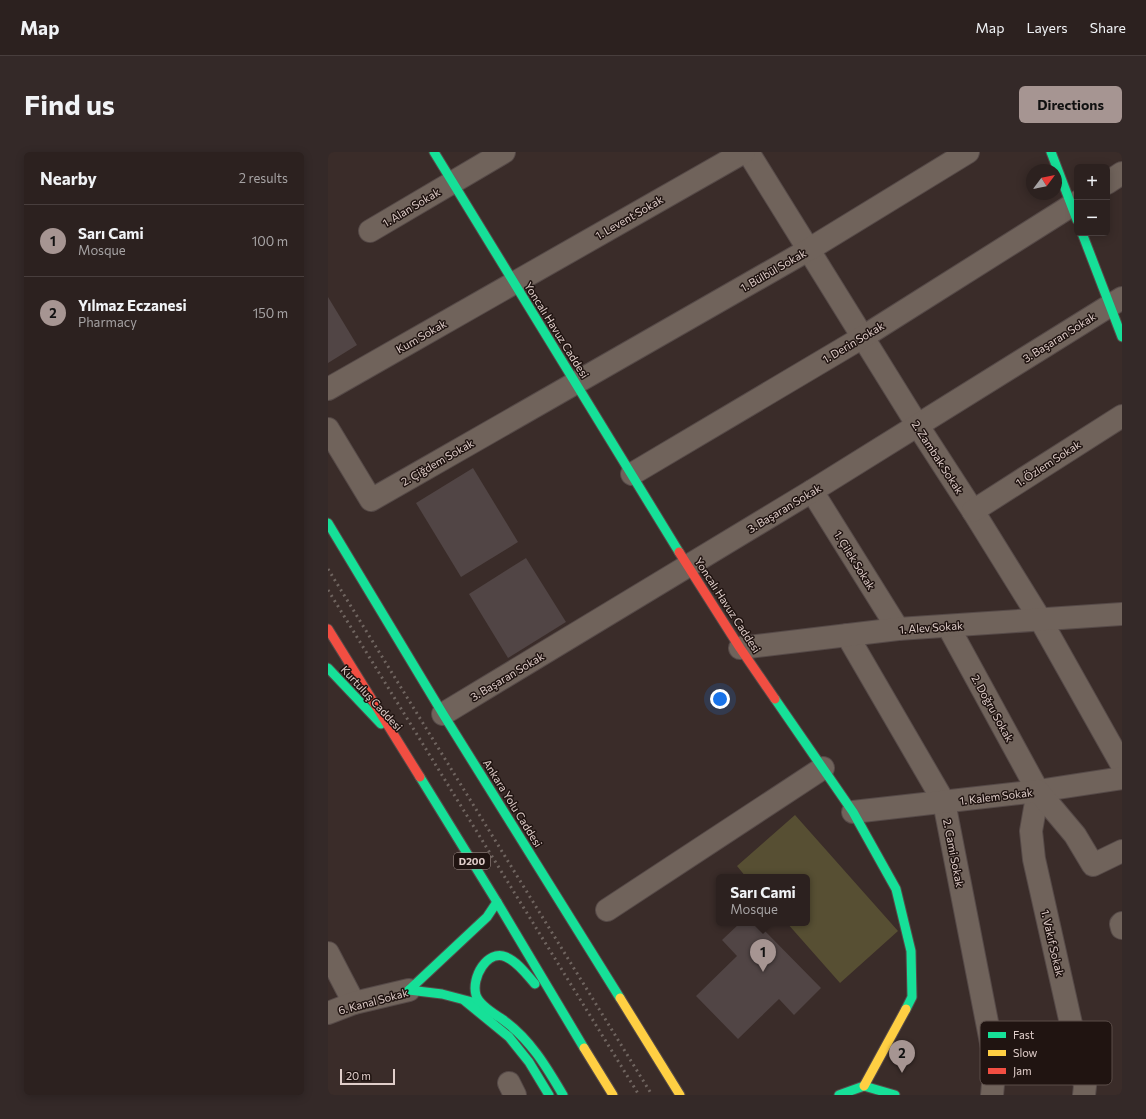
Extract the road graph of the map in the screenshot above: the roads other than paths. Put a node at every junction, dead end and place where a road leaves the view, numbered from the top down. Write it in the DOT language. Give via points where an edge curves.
graph roads {
  1 [pos="434,152"];
  2 [pos="504,152"];
  3 [pos="744,152"];
  4 [pos="748,152"];
  5 [pos="968,152"];
  6 [pos="1051,152"];
  7 [pos="1122,173"];
  8 [pos="1110,181"];
  9 [pos="453,182"];
  10 [pos="1074,207"];
  11 [pos="1074,210"];
  12 [pos="370,231"];
  13 [pos="1084,236"];
  14 [pos="808,250"];
  15 [pos="514,282"];
  16 [pos="1116,301"];
  17 [pos="864,336"];
  18 [pos="1122,337"];
  19 [pos="576,384"];
  20 [pos="328,389"];
  21 [pos="1122,416"];
  22 [pos="918,426"];
  23 [pos="328,429"];
  24 [pos="632,474"];
  25 [pos="812,492"];
  26 [pos="973,511"];
  27 [pos="328,523"];
  28 [pos="688,567"];
  29 [pos="1122,614"];
  30 [pos="1040,620"];
  31 [pos="948,626"];
  32 [pos="328,629"];
  33 [pos="898,629"];
  34 [pos="847,635"];
  35 [pos="740,648"];
  36 [pos="328,668"];
  37 [pos="444,714"];
  38 [pos="399,744"];
  39 [pos="1122,765"];
  40 [pos="823,768"];
  41 [pos="1122,778"];
  42 [pos="1038,791"];
  43 [pos="944,802"];
  44 [pos="853,812"];
  45 [pos="1122,851"];
  46 [pos="497,902"];
  47 [pos="607,910"];
  48 [pos="487,917"];
  49 [pos="1122,923"];
  50 [pos="1122,928"];
  51 [pos="478,936"];
  52 [pos="328,953"];
  53 [pos="409,990"];
  54 [pos="464,991"];
  55 [pos="465,1001"];
  56 [pos="354,1003"];
  57 [pos="483,1005"];
  58 [pos="328,1013"];
  59 [pos="562,1013"];
  60 [pos="987,1021"];
  61 [pos="1070,1021"];
  62 [pos="993,1085"];
  63 [pos="1085,1085"];
  64 [pos="867,1090"];
  65 [pos="549,1095"];
  66 [pos="563,1095"];
  67 [pos="613,1095"];
  68 [pos="680,1095"];
  69 [pos="839,1095"];
  70 [pos="895,1095"];
  71 [pos="992,1095"];
  72 [pos="1084,1095"];
  1 -- 9 [label="main road, Yoncalı Havuz Caddesi"];
  2 -- 9 [label="street, 1. Alan Sokak"];
  3 -- 15 [label="street, 1. Levent Sokak"];
  4 -- 14 [label="street, 2. Zambak Sokak"];
  5 -- 14 [label="street, 1. Bülbül Sokak"];
  6 -- 10 [label="main road"];
  7 -- 8 [label="street"];
  9 -- 12 [label="street, 1. Alan Sokak"];
  9 -- 15 [label="main road, Yoncalı Havuz Caddesi"];
  11 -- 17 [label="street, 1. Derin Sokak"];
  13 -- 16 [label="main road"];
  14 -- 17 [label="street, 2. Zambak Sokak"];
  14 -- 19 [label="street, 1. Bülbül Sokak"];
  15 -- 19 [label="main road, Yoncalı Havuz Caddesi"];
  15 -- 20 [label="street, Kum Sokak"];
  16 -- 18 [label="main road"];
  16 -- 22 [label="street, 3. Başaran Sokak"];
  17 -- 22 [label="street, 2. Zambak Sokak"];
  17 -- 24 [label="street, 1. Derin Sokak"];
  19 -- 23 [label="street, 2. Çiğdem Sokak" via="371,500"];
  19 -- 24 [label="main road, Yoncalı Havuz Caddesi"];
  21 -- 26 [label="street, 1. Özlem Sokak"];
  22 -- 25 [label="street, 3. Başaran Sokak"];
  22 -- 26 [label="street, 2. Zambak Sokak"];
  24 -- 28 [label="main road, Yoncalı Havuz Caddesi"];
  25 -- 28 [label="street, 3. Başaran Sokak"];
  25 -- 33 [label="street, 1. Çilek Sokak"];
  26 -- 30 [label="street, 2. Zambak Sokak"];
  27 -- 37 [label="main road, Ankara Yolu Caddesi"];
  28 -- 35 [label="main road, Yoncalı Havuz Caddesi"];
  28 -- 37 [label="street, 3. Başaran Sokak"];
  29 -- 30 [label="street, 1. Alev Sokak"];
  30 -- 31 [label="street, 1. Alev Sokak"];
  30 -- 39 [label="street, 2. Zambak Sokak"];
  31 -- 33 [label="street, 1. Alev Sokak"];
  31 -- 42 [label="street, 2. Doğru Sokak"];
  32 -- 38 [label="main road, D200"];
  33 -- 34 [label="street, 1. Alev Sokak"];
  34 -- 35 [label="street, 1. Alev Sokak"];
  34 -- 43 [label="street, 2. Cami Sokak"];
  35 -- 40 [label="main road, Yoncalı Havuz Caddesi"];
  36 -- 38 [label="main road, Kurtuluş Caddesi"];
  37 -- 68 [label="main road, Ankara Yolu Caddesi"];
  38 -- 46 [label="main road, D200"];
  40 -- 44 [label="main road, Yoncalı Havuz Caddesi"];
  40 -- 47 [label="street"];
  41 -- 42 [label="street"];
  42 -- 43 [label="street, 1. Kalem Sokak"];
  42 -- 45 [label="street, 1. Kalem Sokak" via="1075,835 1093,865"];
  42 -- 61 [label="street, 1. Vakıf Sokak" via="1030,831"];
  43 -- 44 [label="street, 1. Kalem Sokak"];
  43 -- 60 [label="street, 2. Cami Sokak"];
  44 -- 64 [label="main road, Yoncalı Havuz Caddesi" via="896,889 912,951 912,997"];
  46 -- 48 [label="main road"];
  46 -- 59 [label="main road, D200"];
  48 -- 51 [label="main road"];
  48 -- 53 [label="main road"];
  49 -- 50 [label="street"];
  52 -- 56 [label="street"];
  53 -- 55 [label="main road, 6. Kanal Sokak" via="442,994"];
  53 -- 56 [label="street, 6. Kanal Sokak"];
  54 -- 55 [label="main road"];
  55 -- 57 [label="main road, 6. Kanal Sokak"];
  55 -- 65 [label="main road" via="509,1036 530,1062"];
  56 -- 58 [label="street, 6. Kanal Sokak"];
  57 -- 59 [label="main road" via="476,998 473,986 476,975 480,967 489,960 504,956 515,962"];
  57 -- 66 [label="main road" via="530,1043"];
  59 -- 67 [label="main road, D200"];
  62 -- 71 [label="street, 2. Cami Sokak"];
  63 -- 72 [label="street, 1. Vakıf Sokak"];
  64 -- 69 [label="main road"];
  64 -- 70 [label="main road"];
}
